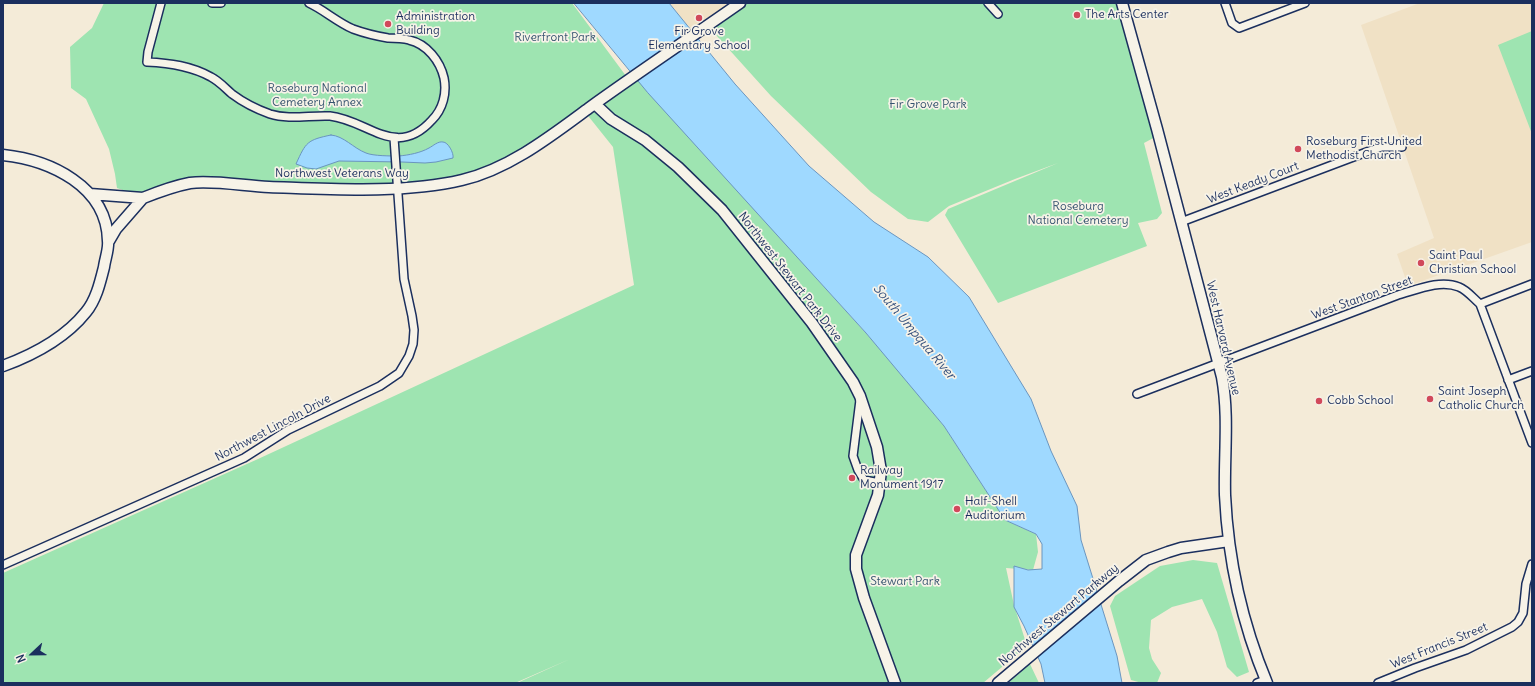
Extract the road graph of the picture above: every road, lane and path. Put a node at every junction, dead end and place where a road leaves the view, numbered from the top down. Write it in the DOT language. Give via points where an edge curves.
graph roads {
  1 [pos="161,3"];
  2 [pos="212,3"];
  3 [pos="221,3"];
  4 [pos="308,3"];
  5 [pos="740,3"];
  6 [pos="988,3"];
  7 [pos="1122,3"];
  8 [pos="1225,3"];
  9 [pos="1304,3"];
  10 [pos="998,14"];
  11 [pos="595,104"];
  12 [pos="394,138"];
  13 [pos="1402,147"];
  14 [pos="3,156"];
  15 [pos="397,188"];
  16 [pos="90,194"];
  17 [pos="143,198"];
  18 [pos="1181,222"];
  19 [pos="108,242"];
  20 [pos="1532,284"];
  21 [pos="1480,304"];
  22 [pos="1218,363"];
  23 [pos="3,366"];
  24 [pos="1532,371"];
  25 [pos="1508,380"];
  26 [pos="1137,394"];
  27 [pos="860,396"];
  28 [pos="1532,443"];
  29 [pos="880,483"];
  30 [pos="1229,541"];
  31 [pos="1532,564"];
  32 [pos="3,565"];
  33 [pos="1263,682"];
  34 [pos="895,683"];
  35 [pos="998,683"];
  36 [pos="1378,683"];
  1 -- 12 [label="street" via="147,62 185,66 212,77 241,100 272,115 338,118 385,137"];
  2 -- 3 [label="street"];
  4 -- 12 [label="street" via="361,32 415,42 437,60 442,68 444,81 440,110 422,129"];
  5 -- 11 [label="street"];
  6 -- 10 [label="street"];
  7 -- 18 [label="street, West Harvard Avenue"];
  8 -- 9 [label="street" via="1232,24 1239,28"];
  11 -- 15 [label="street, Northwest Veterans Way" via="534,146 490,171 461,180"];
  11 -- 27 [label="street, Northwest Stewart Park Drive" via="611,119 645,140 678,167 722,210 812,323"];
  12 -- 15 [label="street, Northwest Lincoln Drive"];
  13 -- 18 [label="street, West Keady Court" via="1372,150"];
  14 -- 16 [label="street, Northwest Veterans Way" via="32,160 48,166 82,185"];
  15 -- 17 [label="street, Northwest Veterans Way" via="288,188 202,183 177,186"];
  15 -- 32 [label="street, Northwest Lincoln Drive" via="404,279 414,330 409,356 399,373 380,386 288,430 244,458"];
  16 -- 17 [label="street, Northwest Veterans Way"];
  16 -- 19 [label="street, Northwest Veterans Way" via="104,218"];
  17 -- 19 [label="street, Northwest Veterans Way"];
  18 -- 22 [label="street, West Harvard Avenue"];
  19 -- 23 [label="street, Northwest Veterans Way" via="98,290 86,312 51,342"];
  20 -- 21 [label="street"];
  21 -- 22 [label="street, West Stanton Street" via="1458,286 1435,285 1398,295"];
  21 -- 25 [label="street"];
  22 -- 26 [label="street, West Stanton Street"];
  22 -- 30 [label="street, West Harvard Avenue" via="1226,407 1225,487"];
  24 -- 25 [label="street"];
  25 -- 28 [label="street"];
  27 -- 29 [label="street, Northwest Stewart Park Drive" via="880,462"];
  27 -- 29 [label="street" via="853,456 864,480"];
  29 -- 34 [label="street, Northwest Stewart Park Drive" via="878,495 859,544 856,569"];
  30 -- 33 [label="street, West Harvard Avenue" via="1242,608"];
  30 -- 35 [label="street, Northwest Stewart Parkway" via="1181,548 1146,560"];
  31 -- 36 [label="street, West Francis Street" via="1526,584 1523,613 1512,627 1466,650"];
}
